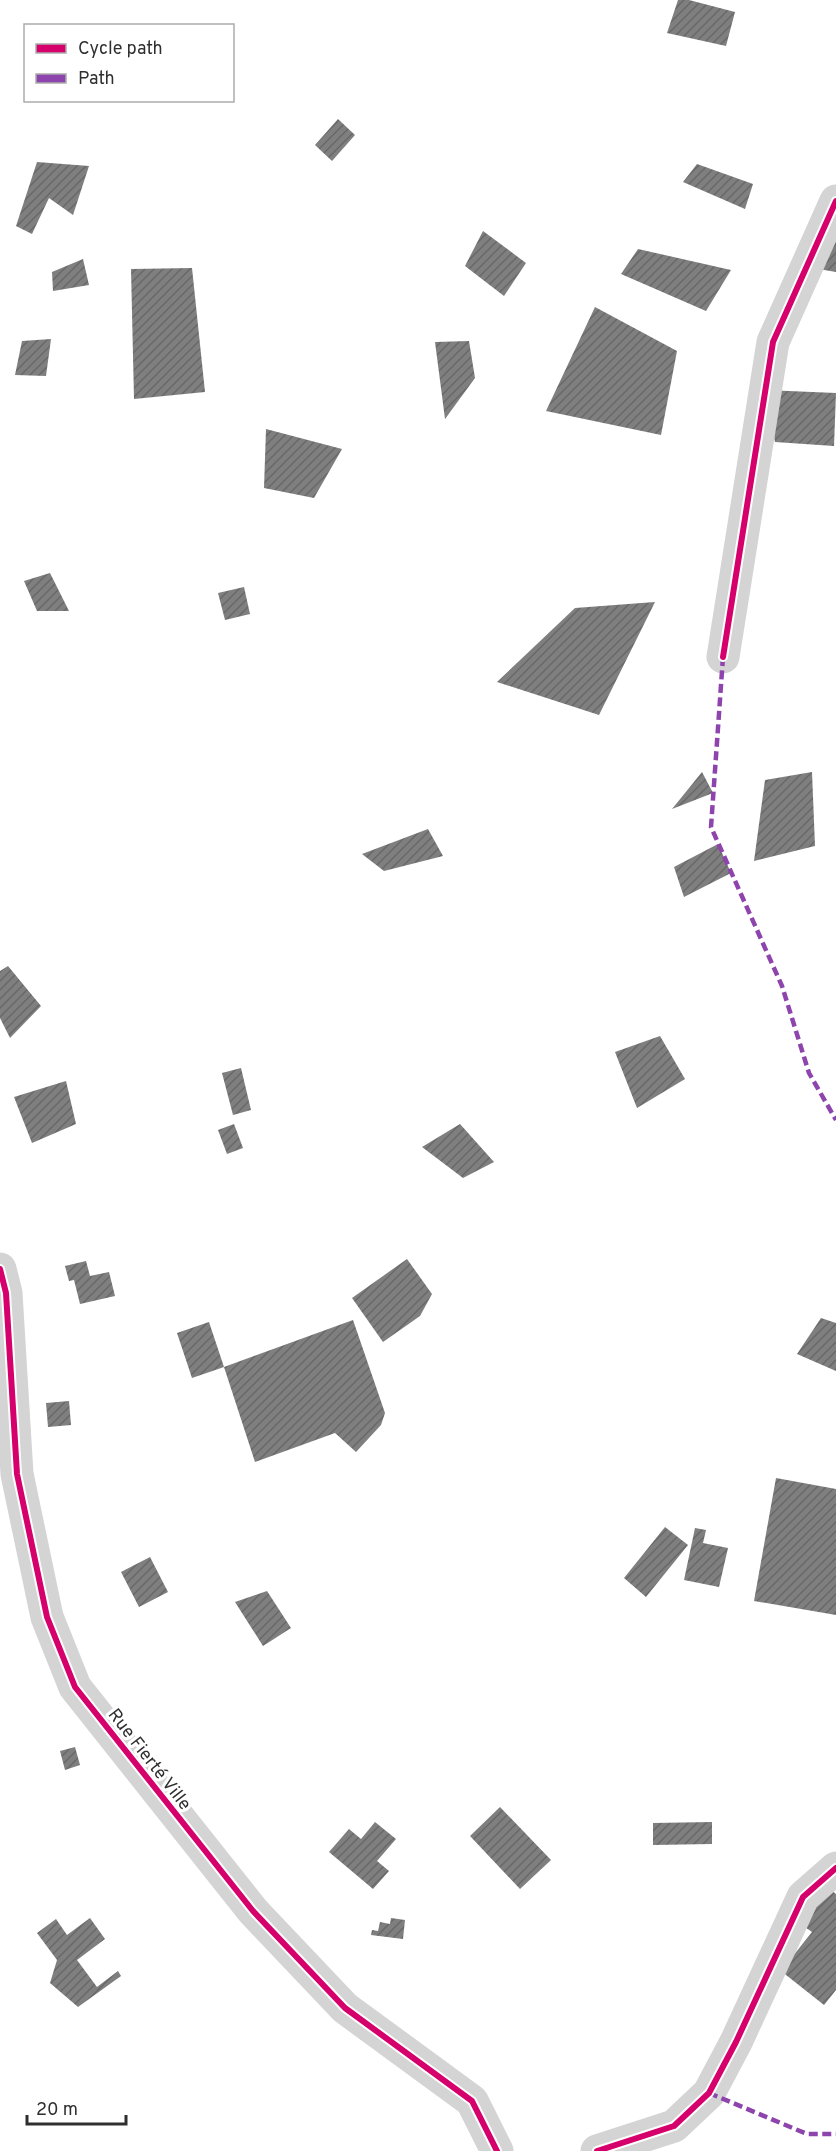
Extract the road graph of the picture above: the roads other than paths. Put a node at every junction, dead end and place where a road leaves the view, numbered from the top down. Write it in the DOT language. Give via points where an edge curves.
graph roads {
  1 [pos="836,201"];
  2 [pos="723,657"];
  3 [pos="0,1269"];
  4 [pos="836,1868"];
  5 [pos="497,2151"];
  6 [pos="597,2151"];
  1 -- 2 [label="street" via="773,342"];
  3 -- 5 [label="street, Rue Fierté Ville" via="6,1293 17,1474 47,1617 75,1687 253,1911 345,2008 472,2101"];
  4 -- 6 [label="street" via="803,1897 709,2093 674,2126"];
}
